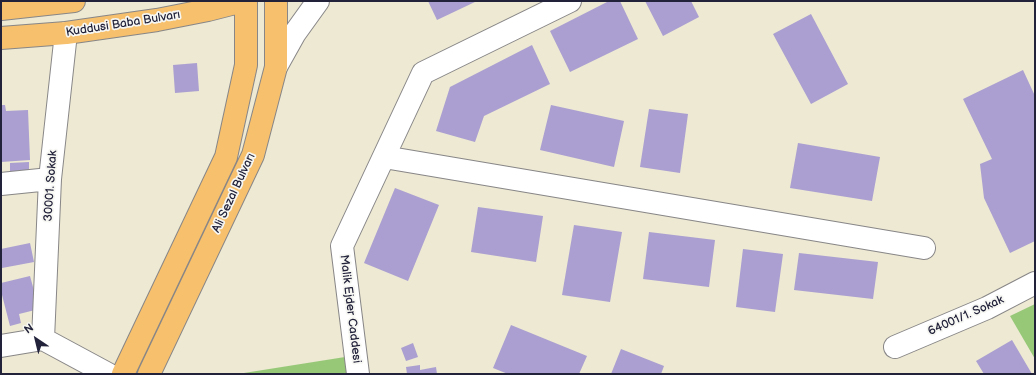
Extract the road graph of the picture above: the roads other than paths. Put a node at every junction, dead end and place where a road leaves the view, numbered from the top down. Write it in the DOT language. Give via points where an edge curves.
graph roads {
  1 [pos="74,1"];
  2 [pos="243,1"];
  3 [pos="246,1"];
  4 [pos="276,1"];
  5 [pos="318,1"];
  6 [pos="570,1"];
  7 [pos="1,9"];
  8 [pos="66,33"];
  9 [pos="1,38"];
  10 [pos="276,67"];
  11 [pos="384,157"];
  12 [pos="50,179"];
  13 [pos="1,184"];
  14 [pos="924,248"];
  15 [pos="1035,283"];
  16 [pos="43,339"];
  17 [pos="1,346"];
  18 [pos="895,347"];
  19 [pos="108,374"];
  20 [pos="123,374"];
  21 [pos="149,374"];
  22 [pos="358,374"];
  1 -- 7 [label="main road"];
  2 -- 8 [label="main road, Kuddusi Baba Bulvarı" via="164,18"];
  3 -- 20 [label="main road, Ali Sezal Bulvarı" via="246,65 226,157"];
  4 -- 10 [label="main road, Ali Sezal Bulvarı"];
  5 -- 10 [label="street" via="295,33"];
  6 -- 11 [label="street, Malik Ejder Caddesi" via="423,73"];
  8 -- 9 [label="main road, Kuddusi Baba Bulvarı"];
  8 -- 12 [label="street, 30001. Sokak"];
  10 -- 21 [label="main road, Ali Sezal Bulvarı" via="253,155"];
  11 -- 14 [label="street"];
  11 -- 22 [label="street, Malik Ejder Caddesi" via="342,246"];
  12 -- 13 [label="street"];
  12 -- 16 [label="street, 30001. Sokak"];
  15 -- 18 [label="street, 64001/1. Sokak" via="987,308"];
  16 -- 17 [label="street"];
  16 -- 19 [label="street"];
}
